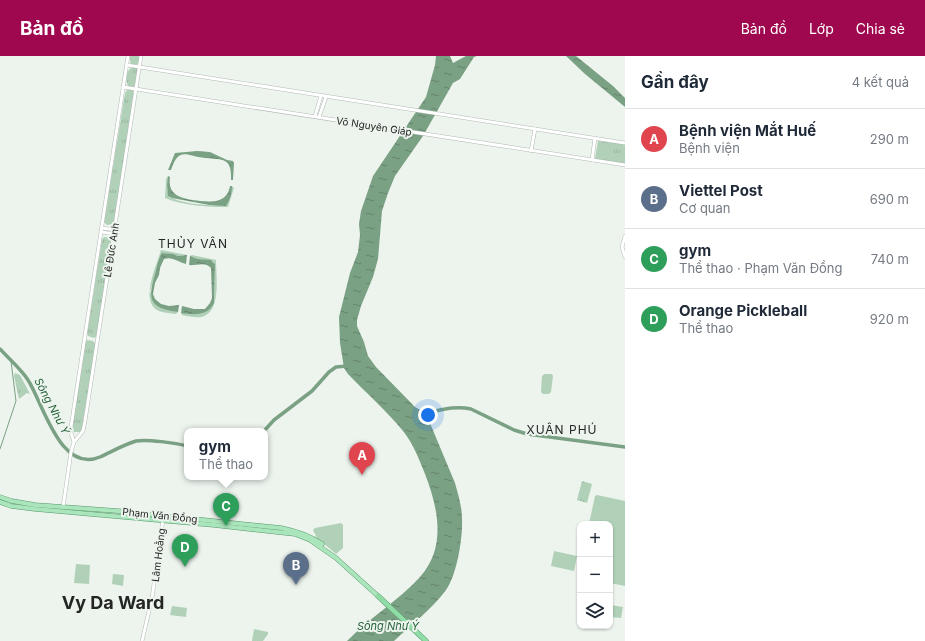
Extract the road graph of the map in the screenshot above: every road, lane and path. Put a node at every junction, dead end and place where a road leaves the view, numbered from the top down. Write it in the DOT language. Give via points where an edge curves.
graph roads {
  1 [pos="128,56"];
  2 [pos="141,56"];
  3 [pos="126,65"];
  4 [pos="140,67"];
  5 [pos="123,86"];
  6 [pos="136,88"];
  7 [pos="324,96"];
  8 [pos="317,117"];
  9 [pos="534,129"];
  10 [pos="595,138"];
  11 [pos="625,143"];
  12 [pos="531,151"];
  13 [pos="592,160"];
  14 [pos="625,165"];
  15 [pos="102,230"];
  16 [pos="114,232"];
  17 [pos="625,236"];
  18 [pos="625,257"];
  19 [pos="74,442"];
  20 [pos="0,497"];
  21 [pos="0,502"];
  22 [pos="63,507"];
  23 [pos="163,518"];
  24 [pos="378,596"];
  25 [pos="142,641"];
  26 [pos="426,641"];
  1 -- 3 [label="street, Lê Đức Anh"];
  2 -- 4 [label="street, Lê Đức Anh"];
  3 -- 4 [label="street"];
  3 -- 5 [label="street, Lê Đức Anh"];
  4 -- 6 [label="street, Lê Đức Anh"];
  4 -- 7 [label="street"];
  5 -- 6 [label="street, Võ Nguyên Giáp"];
  5 -- 15 [label="street, Lê Đức Anh"];
  6 -- 8 [label="street, Võ Nguyên Giáp"];
  6 -- 16 [label="street, Lê Đức Anh"];
  7 -- 8 [label="street"];
  7 -- 9 [label="street"];
  8 -- 12 [label="street, Võ Nguyên Giáp"];
  9 -- 10 [label="street"];
  9 -- 12 [label="street"];
  10 -- 11 [label="street"];
  10 -- 13 [label="street"];
  12 -- 13 [label="street, Võ Nguyên Giáp"];
  13 -- 14 [label="street, Võ Nguyên Giáp"];
  15 -- 16 [label="street"];
  15 -- 19 [label="street, Lê Đức Anh" via="71,427"];
  16 -- 19 [label="street, Lê Đức Anh" via="85,422 82,434"];
  17 -- 18 [label="street" via="622,247"];
  19 -- 22 [label="street, Lê Đức Anh"];
  20 -- 22 [label="main road, Phạm Văn Đồng" via="35,505"];
  21 -- 23 [label="main road, Phạm Văn Đồng" via="35,509"];
  22 -- 23 [label="main road, Phạm Văn Đồng"];
  23 -- 24 [label="main road, Phạm Văn Đồng" via="292,530 311,537 336,555 336,558"];
  23 -- 25 [label="street, Lâm Hoằng" via="152,598"];
  24 -- 26 [label="highway"];
}
